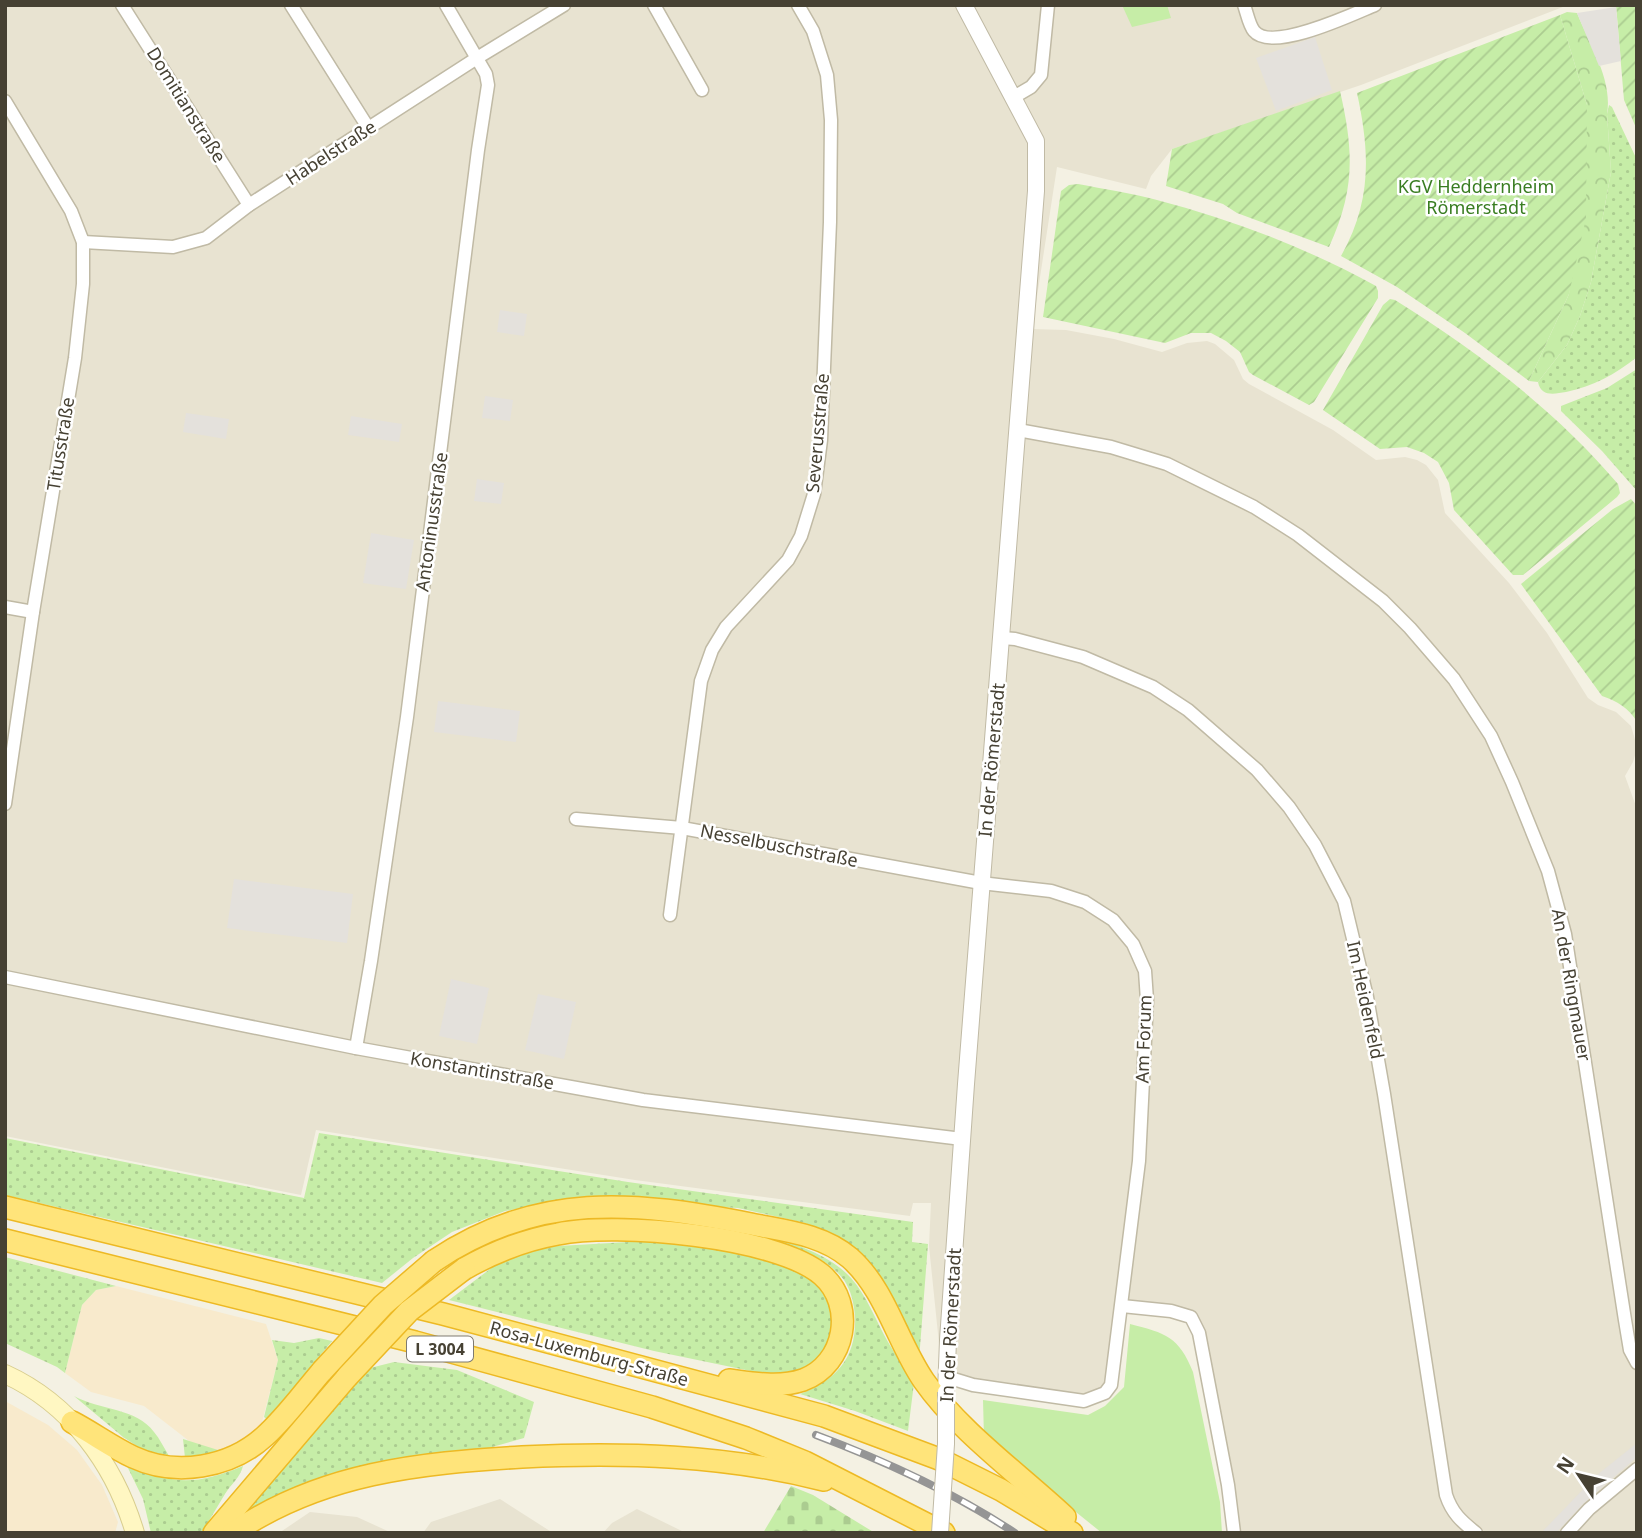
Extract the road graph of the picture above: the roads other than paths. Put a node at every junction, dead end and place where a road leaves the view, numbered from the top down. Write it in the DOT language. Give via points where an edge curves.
graph roads {
  1 [pos="122,5"];
  2 [pos="290,5"];
  3 [pos="446,5"];
  4 [pos="564,5"];
  5 [pos="654,5"];
  6 [pos="798,5"];
  7 [pos="964,5"];
  8 [pos="1048,5"];
  9 [pos="1244,5"];
  10 [pos="1376,5"];
  11 [pos="477,58"];
  12 [pos="702,90"];
  13 [pos="1014,97"];
  14 [pos="5,101"];
  15 [pos="369,129"];
  16 [pos="249,205"];
  17 [pos="83,242"];
  18 [pos="1018,430"];
  19 [pos="5,607"];
  20 [pos="33,612"];
  21 [pos="1002,638"];
  22 [pos="5,804"];
  23 [pos="576,820"];
  24 [pos="682,828"];
  25 [pos="981,883"];
  26 [pos="670,915"];
  27 [pos="5,977"];
  28 [pos="356,1048"];
  29 [pos="962,1139"];
  30 [pos="5,1207"];
  31 [pos="5,1240"];
  32 [pos="1122,1306"];
  33 [pos="1637,1363"];
  34 [pos="5,1374"];
  35 [pos="664,1374"];
  36 [pos="946,1385"];
  37 [pos="72,1422"];
  38 [pos="1637,1469"];
  39 [pos="864,1490"];
  40 [pos="135,1533"];
  41 [pos="214,1533"];
  42 [pos="233,1533"];
  43 [pos="942,1533"];
  44 [pos="1072,1533"];
  45 [pos="1082,1533"];
  46 [pos="1234,1533"];
  47 [pos="1476,1533"];
  48 [pos="1567,1533"];
  1 -- 16 [label="street, Domitianstraße"];
  2 -- 15 [label="street"];
  3 -- 11 [label="street, Antoninusstraße"];
  4 -- 11 [label="street, Habelstraße"];
  5 -- 12 [label="street"];
  6 -- 24 [label="street, Severusstraße" via="813,31 827,75 831,120 821,440 814,494 788,560 726,627 712,650 701,681"];
  7 -- 13 [label="street, In der Römerstadt"];
  8 -- 13 [label="street" via="1041,75"];
  9 -- 10 [label="street" via="1254,31 1264,38 1281,38"];
  11 -- 15 [label="street, Habelstraße"];
  11 -- 28 [label="street, Antoninusstraße" via="488,85 407,717"];
  13 -- 18 [label="street, In der Römerstadt" via="1036,141"];
  14 -- 17 [label="street, Titusstraße" via="71,211"];
  15 -- 16 [label="street, Habelstraße"];
  16 -- 17 [label="street, Habelstraße" via="206,238 173,247"];
  17 -- 20 [label="street, Titusstraße" via="75,358"];
  18 -- 21 [label="street, In der Römerstadt"];
  18 -- 33 [label="street, An der Ringmauer" via="1111,447 1167,464 1254,507 1383,601 1454,679 1491,736 1546,862 1565,934 1630,1350"];
  19 -- 20 [label="street"];
  20 -- 22 [label="street, Titusstraße"];
  21 -- 25 [label="street, In der Römerstadt"];
  21 -- 47 [label="street, Im Heidenfeld" via="1083,657 1153,687 1188,710 1257,770 1315,845 1344,901 1367,998 1446,1495 1451,1510"];
  23 -- 24 [label="street, Nesselbuschstraße"];
  24 -- 25 [label="street, Nesselbuschstraße"];
  24 -- 26 [label="street, Severusstraße"];
  25 -- 29 [label="street, In der Römerstadt"];
  25 -- 32 [label="street, Am Forum" via="1051,891 1084,902 1113,920 1133,944 1145,971 1139,1161"];
  27 -- 28 [label="street, Konstantinstraße"];
  28 -- 29 [label="street, Konstantinstraße" via="643,1100"];
  29 -- 36 [label="street, In der Römerstadt"];
  30 -- 35 [label="highway, Rosa-Luxemburg-Straße / L 3004" via="443,1314"];
  31 -- 39 [label="highway, Rosa-Luxemburg-Straße / L 3004" via="652,1406 746,1438"];
  32 -- 36 [label="street, Am Forum" via="1114,1375 1111,1385 1097,1397 1084,1401"];
  32 -- 46 [label="street" via="1191,1317 1199,1333"];
  34 -- 37 [label="main road" via="35,1391"];
  35 -- 41 [label="highway, bridge" via="770,1384 802,1380 824,1367 838,1346 843,1316 837,1294 814,1269 786,1256 727,1241 625,1230 561,1233 510,1247 464,1269 409,1311"];
  35 -- 44 [label="highway, Rosa-Luxemburg-Straße / L 3004" via="824,1416 890,1439 1001,1490"];
  36 -- 43 [label="street, In der Römerstadt, bridge"];
  37 -- 40 [label="main road" via="112,1474"];
  37 -- 45 [label="highway, bridge" via="119,1450 175,1468 206,1466 239,1454 264,1437 383,1305 434,1261 466,1241 502,1224 556,1210 650,1208 796,1233 826,1242 849,1257 867,1278 913,1365 943,1405"];
  38 -- 48 [label="street" via="1588,1509"];
  39 -- 42 [label="highway" via="712,1460 621,1454 485,1459 399,1468 346,1480 288,1502"];
  39 -- 43 [label="highway, Rosa-Luxemburg-Straße / L 3004"];
}
